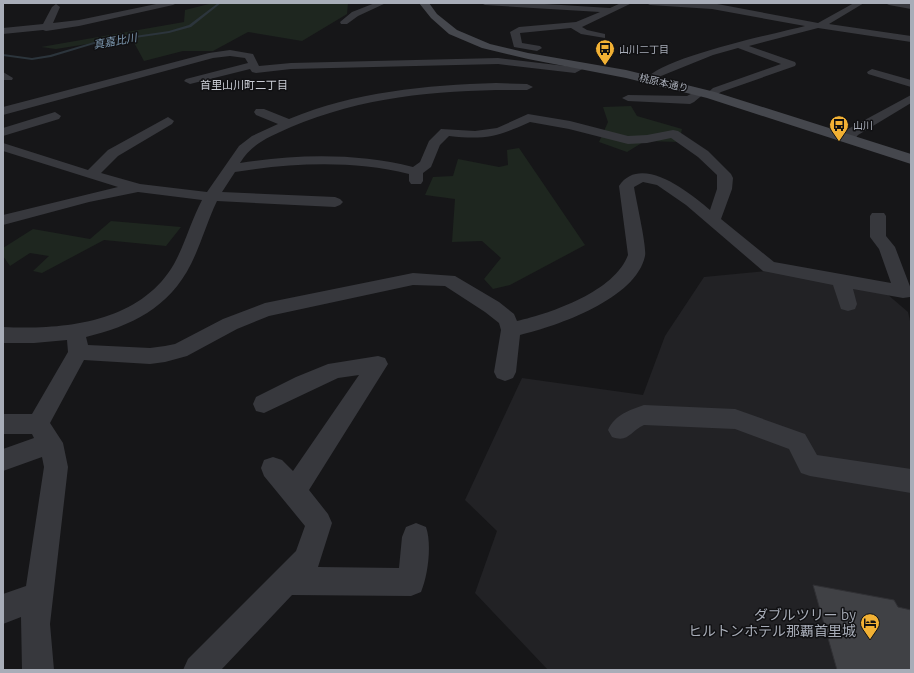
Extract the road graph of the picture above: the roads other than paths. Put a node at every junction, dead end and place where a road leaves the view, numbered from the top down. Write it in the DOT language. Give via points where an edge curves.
graph roads {
  1 [pos="173,3"];
  2 [pos="382,3"];
  3 [pos="424,3"];
  4 [pos="628,3"];
  5 [pos="650,3"];
  6 [pos="860,3"];
  7 [pos="889,3"];
  8 [pos="158,4"];
  9 [pos="482,4"];
  10 [pos="705,4"];
  11 [pos="911,6"];
  12 [pos="138,10"];
  13 [pos="612,10"];
  14 [pos="51,12"];
  15 [pos="148,19"];
  16 [pos="344,22"];
  17 [pos="817,25"];
  18 [pos="574,26"];
  19 [pos="46,28"];
  20 [pos="3,31"];
  21 [pos="602,36"];
  22 [pos="911,39"];
  23 [pos="738,45"];
  24 [pos="537,48"];
  25 [pos="254,65"];
  26 [pos="583,66"];
  27 [pos="872,72"];
  28 [pos="189,80"];
  29 [pos="651,80"];
  30 [pos="911,84"];
  31 [pos="527,86"];
  32 [pos="706,93"];
  33 [pos="628,98"];
  34 [pos="911,98"];
  35 [pos="3,111"];
  36 [pos="260,112"];
  37 [pos="55,116"];
  38 [pos="168,121"];
  39 [pos="288,123"];
  40 [pos="3,132"];
  41 [pos="848,138"];
  42 [pos="3,146"];
  43 [pos="911,159"];
  44 [pos="230,169"];
  45 [pos="92,174"];
  46 [pos="186,179"];
  47 [pos="140,188"];
  48 [pos="173,192"];
  49 [pos="212,197"];
  50 [pos="334,202"];
  51 [pos="878,216"];
  52 [pos="3,220"];
  53 [pos="713,220"];
  54 [pos="841,281"];
  55 [pos="848,304"];
  56 [pos="511,330"];
  57 [pos="3,334"];
  58 [pos="77,342"];
  59 [pos="505,372"];
  60 [pos="264,404"];
  61 [pos="3,424"];
  62 [pos="620,430"];
  63 [pos="45,433"];
  64 [pos="3,460"];
  65 [pos="274,468"];
  66 [pos="911,481"];
  67 [pos="294,491"];
  68 [pos="416,537"];
  69 [pos="287,581"];
  70 [pos="40,595"];
  71 [pos="3,609"];
  72 [pos="38,670"];
  73 [pos="199,670"];
  1 -- 8 [label="street"];
  2 -- 16 [label="street" via="355,14"];
  3 -- 26 [label="main road, 桃原本通り" via="440,22 468,39 510,52"];
  4 -- 13 [label="street"];
  5 -- 10 [label="street"];
  6 -- 17 [label="street" via="840,16"];
  7 -- 11 [label="street"];
  8 -- 12 [label="street"];
  9 -- 13 [label="street"];
  10 -- 17 [label="street"];
  12 -- 15 [label="street"];
  12 -- 19 [label="street"];
  13 -- 18 [label="street"];
  14 -- 19 [label="street"];
  17 -- 22 [label="street"];
  17 -- 23 [label="street"];
  18 -- 21 [label="street" via="584,32"];
  18 -- 24 [label="street" via="515,32 517,45"];
  19 -- 20 [label="street"];
  23 -- 29 [label="street" via="671,68 657,74"];
  23 -- 32 [label="street" via="791,64"];
  25 -- 26 [label="street" via="256,70 291,66 498,61 575,70"];
  25 -- 28 [label="street"];
  25 -- 35 [label="street" via="250,56 246,54 213,55"];
  26 -- 29 [label="main road, 桃原本通り"];
  27 -- 30 [label="street"];
  29 -- 32 [label="main road, 桃原本通り"];
  31 -- 39 [label="street" via="427,90 357,102 312,113"];
  32 -- 33 [label="street" via="690,100"];
  32 -- 41 [label="main road, 桃原本通り"];
  34 -- 41 [label="street" via="853,132"];
  36 -- 39 [label="street"];
  37 -- 40 [label="street"];
  38 -- 45 [label="street" via="113,153"];
  39 -- 44 [label="street" via="245,146"];
  41 -- 43 [label="main road, 桃原本通り"];
  42 -- 45 [label="street"];
  44 -- 49 [label="street"];
  44 -- 53 [label="street" via="260,164 358,162 416,176 426,164 434,144 446,132 475,135 500,131 528,118 570,125 628,140 672,134 678,136 725,173 721,200"];
  45 -- 47 [label="street"];
  46 -- 48 [label="street"];
  47 -- 48 [label="street"];
  47 -- 52 [label="street" via="88,198"];
  48 -- 49 [label="street"];
  49 -- 50 [label="street"];
  49 -- 58 [label="street" via="178,273 130,314 110,322"];
  51 -- 54 [label="street" via="878,236 887,247 903,292"];
  53 -- 54 [label="street" via="769,267"];
  53 -- 56 [label="street" via="662,182 643,178 633,180 626,186 626,196 637,255 633,266 620,282 592,300 547,321"];
  54 -- 55 [label="street"];
  56 -- 58 [label="street" via="507,319 449,280 413,279 265,310 230,324 180,350 165,354 150,356"];
  56 -- 59 [label="street"];
  57 -- 58 [label="street" via="33,334"];
  58 -- 63 [label="street"];
  60 -- 67 [label="street" via="335,370 378,364"];
  61 -- 63 [label="street"];
  62 -- 66 [label="street" via="626,423 644,415 735,420 797,441 810,465"];
  63 -- 64 [label="street"];
  63 -- 70 [label="street" via="56,467"];
  65 -- 67 [label="street"];
  67 -- 69 [label="street" via="319,523 307,560"];
  68 -- 69 [label="street" via="411,582"];
  69 -- 73 [label="street"];
  70 -- 71 [label="street"];
  70 -- 72 [label="street" via="35,624"];
}
